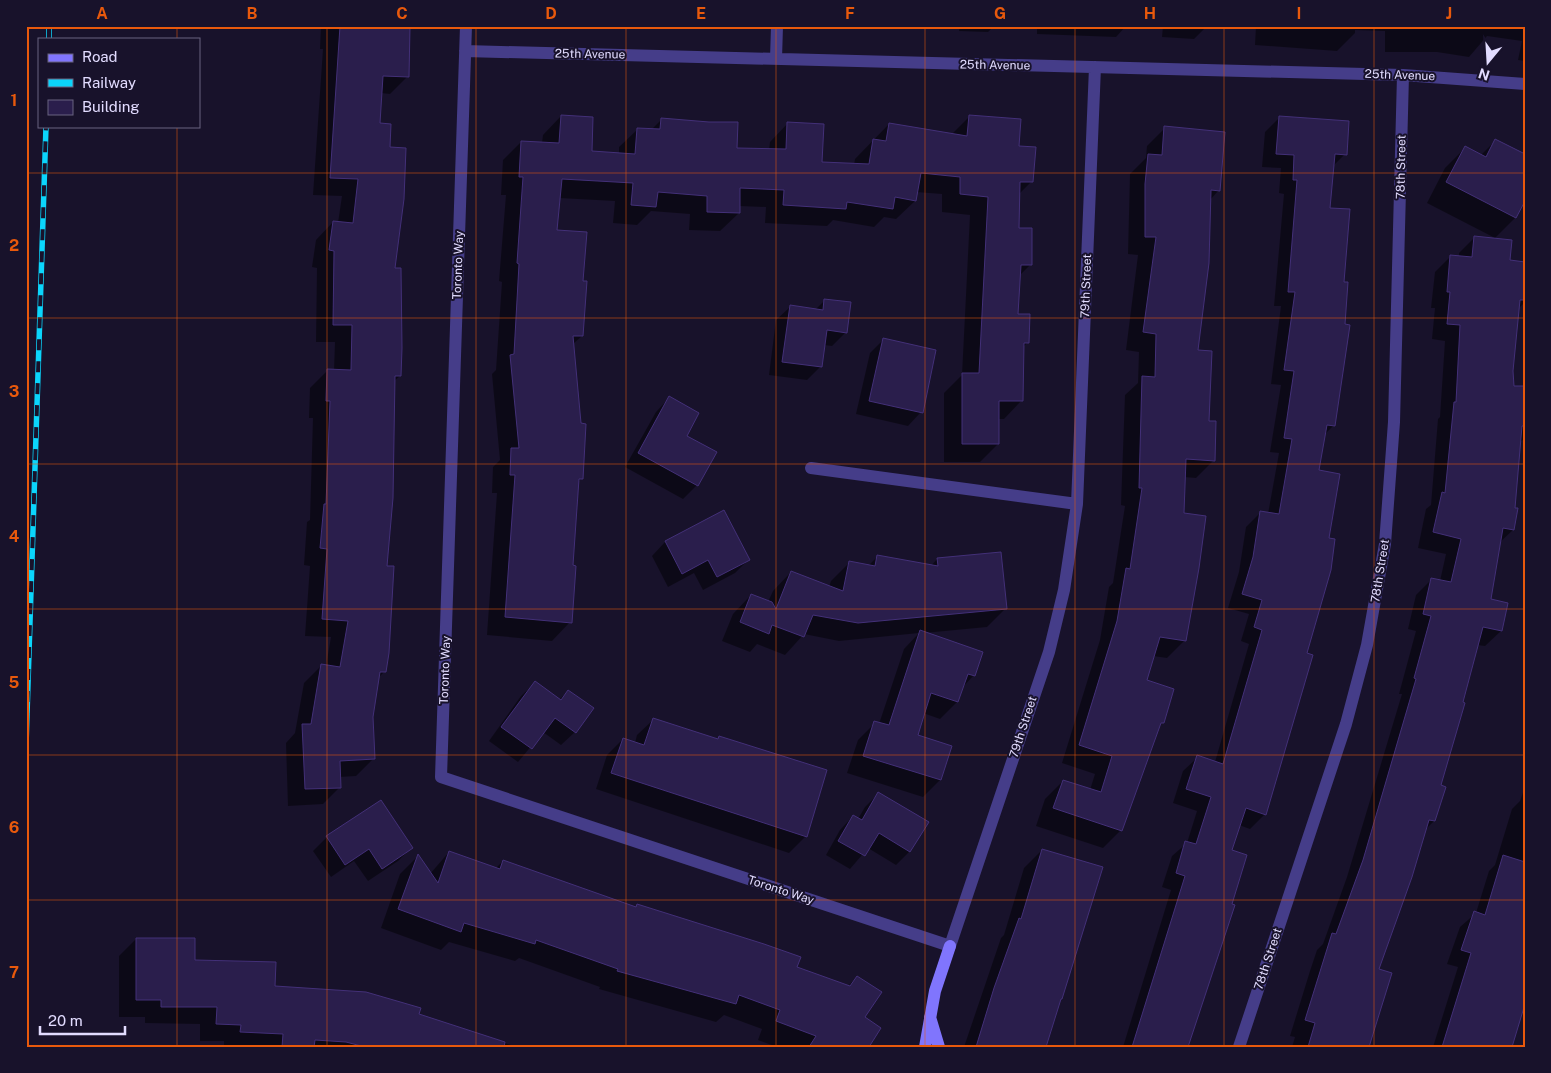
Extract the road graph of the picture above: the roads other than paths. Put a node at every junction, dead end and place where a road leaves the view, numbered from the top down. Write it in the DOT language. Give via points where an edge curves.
graph roads {
  1 [pos="466,26"];
  2 [pos="778,26"];
  3 [pos="465,51"];
  4 [pos="776,59"];
  5 [pos="1096,67"];
  6 [pos="1404,75"];
  7 [pos="1525,84"];
  8 [pos="811,468"];
  9 [pos="1076,504"];
  10 [pos="950,946"];
  11 [pos="930,1018"];
  12 [pos="925,1047"];
  13 [pos="939,1047"];
  14 [pos="1239,1047"];
  1 -- 3 [label="street, Toronto Way"];
  2 -- 4 [label="street"];
  3 -- 4 [label="street, 25th Avenue"];
  3 -- 10 [label="street, Toronto Way" via="441,777"];
  4 -- 5 [label="street, 25th Avenue"];
  5 -- 6 [label="street, 25th Avenue"];
  5 -- 9 [label="street, 79th Street"];
  6 -- 7 [label="street, 25th Avenue"];
  6 -- 14 [label="street, 78th Street" via="1394,422 1385,544 1367,645 1346,724"];
  8 -- 9 [label="street"];
  9 -- 10 [label="street, 79th Street" via="1064,590 1048,652"];
  10 -- 11 [label="street"];
  11 -- 12 [label="street"];
  11 -- 13 [label="street"];
}
